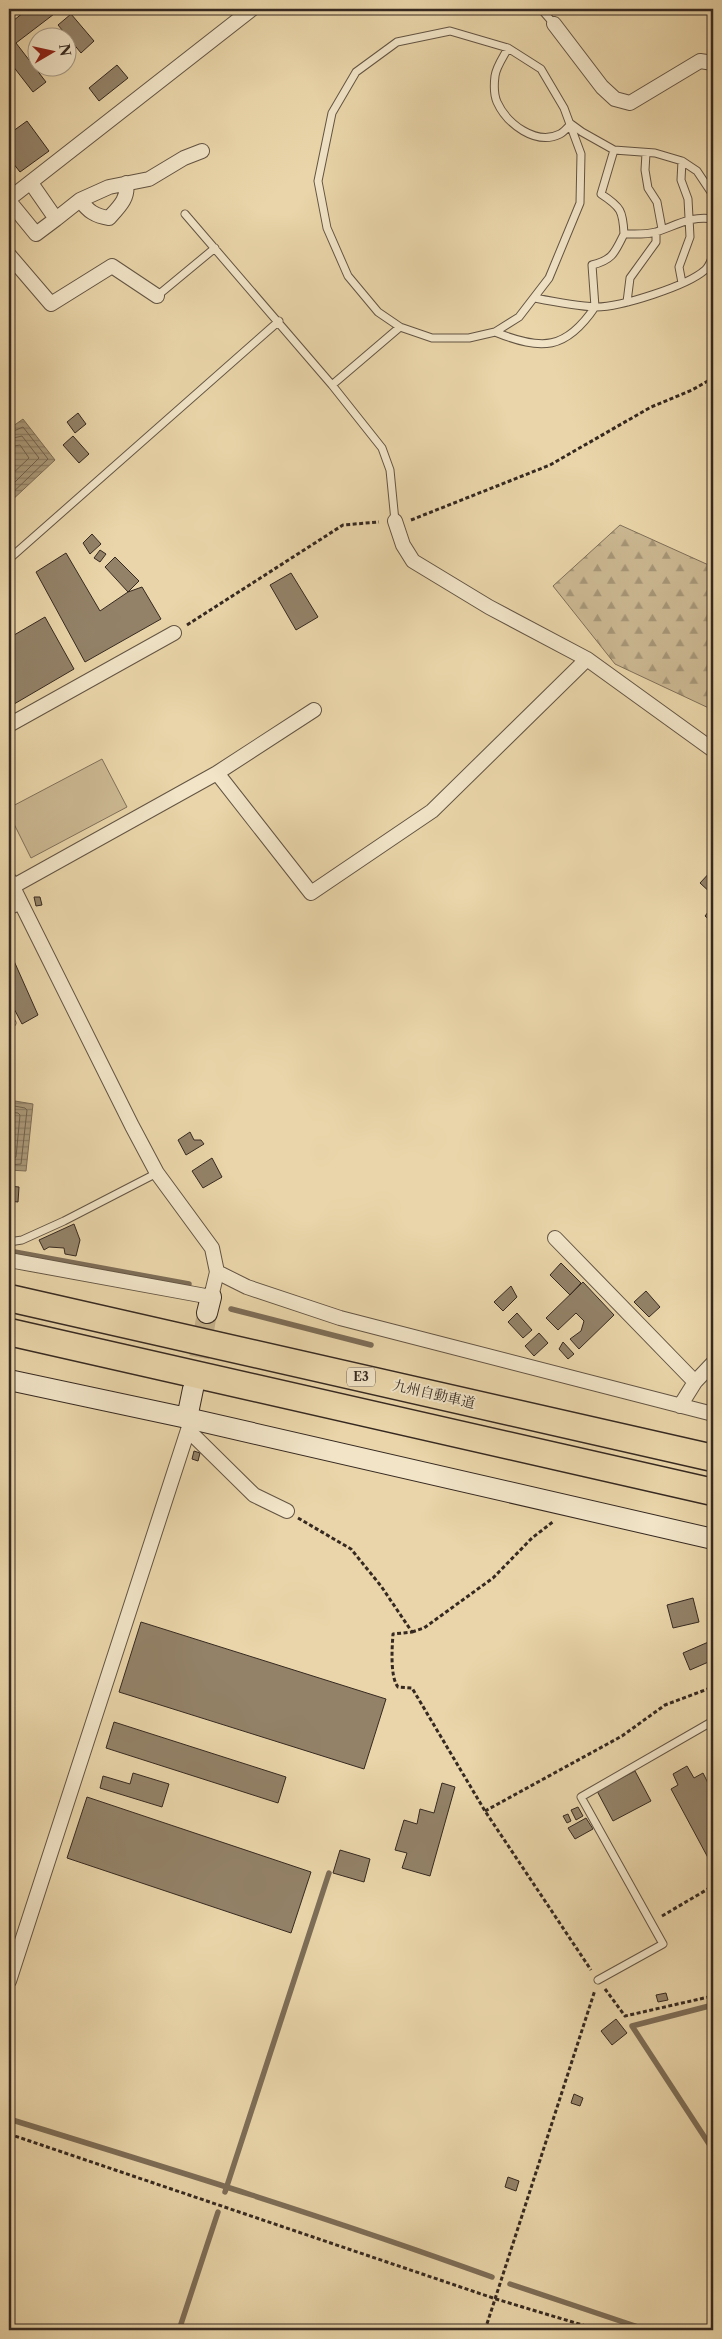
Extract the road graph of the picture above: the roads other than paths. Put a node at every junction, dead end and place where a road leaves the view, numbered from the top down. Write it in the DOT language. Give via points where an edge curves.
graph roads {
  1 [pos="252,9"];
  2 [pos="540,9"];
  3 [pos="554,24"];
  4 [pos="508,48"];
  5 [pos="713,63"];
  6 [pos="571,124"];
  7 [pos="614,150"];
  8 [pos="202,151"];
  9 [pos="646,153"];
  10 [pos="682,161"];
  11 [pos="31,183"];
  12 [pos="126,183"];
  13 [pos="713,195"];
  14 [pos="9,200"];
  15 [pos="80,200"];
  16 [pos="185,214"];
  17 [pos="56,219"];
  18 [pos="690,219"];
  19 [pos="713,219"];
  20 [pos="659,230"];
  21 [pos="624,234"];
  22 [pos="215,248"];
  23 [pos="9,255"];
  24 [pos="713,256"];
  25 [pos="682,283"];
  26 [pos="158,296"];
  27 [pos="534,298"];
  28 [pos="627,302"];
  29 [pos="596,307"];
  30 [pos="279,321"];
  31 [pos="400,328"];
  32 [pos="496,332"];
  33 [pos="332,384"];
  34 [pos="395,521"];
  35 [pos="9,559"];
  36 [pos="174,633"];
  37 [pos="588,659"];
  38 [pos="314,710"];
  39 [pos="9,725"];
  40 [pos="713,750"];
  41 [pos="217,773"];
  42 [pos="10,883"];
  43 [pos="15,909"];
  44 [pos="157,1173"];
  45 [pos="555,1238"];
  46 [pos="9,1242"];
  47 [pos="9,1260"];
  48 [pos="217,1272"];
  49 [pos="9,1298"];
  50 [pos="9,1332"];
  51 [pos="713,1363"];
  52 [pos="9,1380"];
  53 [pos="695,1382"];
  54 [pos="193,1389"];
  55 [pos="680,1406"];
  56 [pos="713,1414"];
  57 [pos="190,1423"];
  58 [pos="713,1458"];
  59 [pos="713,1492"];
  60 [pos="287,1511"];
  61 [pos="713,1539"];
  62 [pos="713,1721"];
  63 [pos="598,1980"];
  64 [pos="9,1982"];
  1 -- 11 [label="street"];
  2 -- 3 [label="lane"];
  3 -- 5 [label="street" via="602,87 615,99 630,103 700,61"];
  4 -- 6 [label="lane" via="541,69"];
  4 -- 6 [label="lane" via="495,73 496,101 504,114 520,129 536,137 561,134"];
  4 -- 31 [label="lane" via="450,31 397,42 356,72 332,113 318,181 327,228 348,276 378,312"];
  6 -- 7 [label="lane"];
  6 -- 27 [label="lane" via="581,154 580,203 550,278"];
  7 -- 9 [label="lane"];
  7 -- 21 [label="lane" via="601,194 618,204 623,215"];
  8 -- 12 [label="street" via="149,179"];
  9 -- 10 [label="lane"];
  9 -- 20 [label="lane" via="648,188 657,202"];
  10 -- 13 [label="lane" via="697,171"];
  10 -- 18 [label="lane" via="681,180 688,199"];
  11 -- 14 [label="street"];
  11 -- 17 [label="street"];
  12 -- 15 [label="street"];
  12 -- 15 [label="street" via="128,192 108,218 97,216"];
  14 -- 17 [label="street" via="36,234"];
  15 -- 17 [label="street"];
  16 -- 22 [label="lane"];
  18 -- 19 [label="lane"];
  18 -- 20 [label="lane"];
  18 -- 25 [label="lane" via="690,237 679,267"];
  20 -- 21 [label="lane"];
  20 -- 28 [label="lane" via="656,242 630,278"];
  21 -- 29 [label="lane" via="613,256 592,265"];
  22 -- 26 [label="lane"];
  22 -- 30 [label="lane"];
  23 -- 26 [label="street" via="51,304 112,266"];
  24 -- 25 [label="lane" via="706,269"];
  25 -- 28 [label="lane"];
  27 -- 29 [label="lane"];
  27 -- 32 [label="lane" via="519,317"];
  28 -- 29 [label="lane"];
  29 -- 32 [label="lane" via="575,332 558,341 536,345"];
  30 -- 33 [label="lane"];
  30 -- 35 [label="lane"];
  31 -- 32 [label="lane" via="432,338 469,338"];
  31 -- 33 [label="lane"];
  33 -- 34 [label="lane" via="382,448 390,470"];
  34 -- 37 [label="street" via="403,545 413,561 489,607"];
  36 -- 39 [label="street"];
  37 -- 40 [label="street"];
  37 -- 41 [label="street" via="432,811 311,893"];
  38 -- 41 [label="street"];
  41 -- 42 [label="street"];
  42 -- 43 [label="street"];
  43 -- 44 [label="street"];
  44 -- 46 [label="lane" via="64,1221 22,1240"];
  44 -- 48 [label="street" via="212,1248"];
  45 -- 53 [label="street"];
  47 -- 48 [label="street" via="209,1305"];
  48 -- 55 [label="street" via="247,1287 340,1318"];
  49 -- 58 [label="highway, 九州自動車道 / E3"];
  50 -- 59 [label="highway"];
  51 -- 53 [label="street"];
  52 -- 57 [label="street"];
  53 -- 55 [label="street"];
  54 -- 57 [label="street"];
  55 -- 56 [label="street"];
  57 -- 60 [label="street" via="254,1495"];
  57 -- 61 [label="street"];
  57 -- 64 [label="street"];
  62 -- 63 [label="lane" via="581,1797 662,1944"];
}
